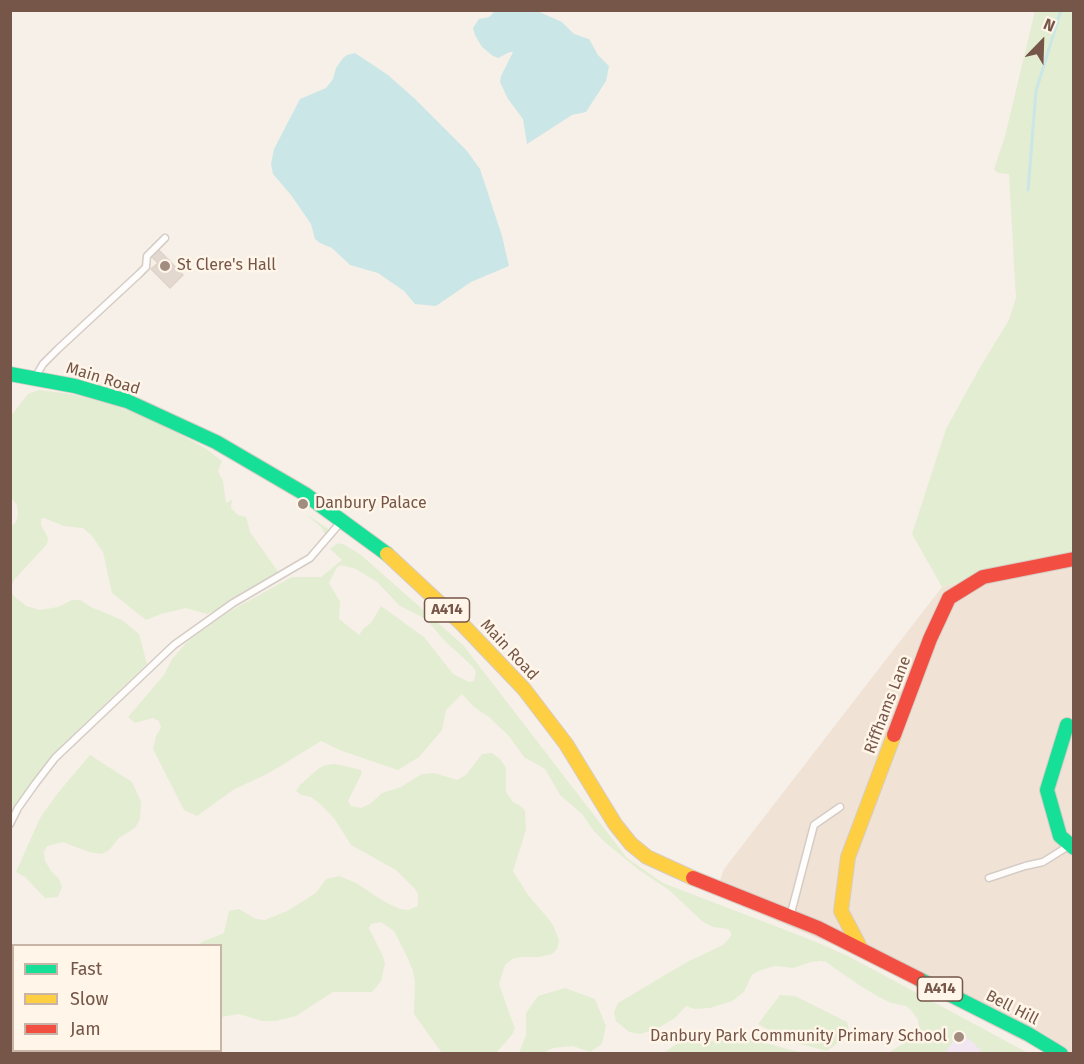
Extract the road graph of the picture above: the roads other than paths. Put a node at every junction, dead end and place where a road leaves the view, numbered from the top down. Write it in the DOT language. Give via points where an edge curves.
graph roads {
  1 [pos="165,238"];
  2 [pos="10,374"];
  3 [pos="34,378"];
  4 [pos="343,521"];
  5 [pos="1074,559"];
  6 [pos="1067,725"];
  7 [pos="840,807"];
  8 [pos="10,824"];
  9 [pos="1072,847"];
  10 [pos="989,878"];
  11 [pos="791,915"];
  12 [pos="818,928"];
  13 [pos="861,949"];
  14 [pos="1061,1053"];
  1 -- 3 [label="lane" via="147,256 146,267 58,349"];
  2 -- 3 [label="main road, Main Road / A414"];
  3 -- 4 [label="main road, Main Road / A414" via="127,401 216,442"];
  4 -- 8 [label="lane" via="310,558 233,603 174,645 55,758"];
  4 -- 11 [label="main road, Main Road / A414" via="390,556 524,689 566,744 615,825 631,844 666,867"];
  5 -- 13 [label="main road, Riffhams Lane" via="983,577 949,598 848,857 841,911"];
  6 -- 9 [label="main road" via="1047,790 1060,836"];
  7 -- 11 [label="lane" via="814,825"];
  9 -- 10 [label="lane" via="1043,862"];
  11 -- 12 [label="main road, Main Road / A414"];
  12 -- 13 [label="main road, Bell Hill / A414"];
  13 -- 14 [label="main road, Bell Hill / A414"];
}
